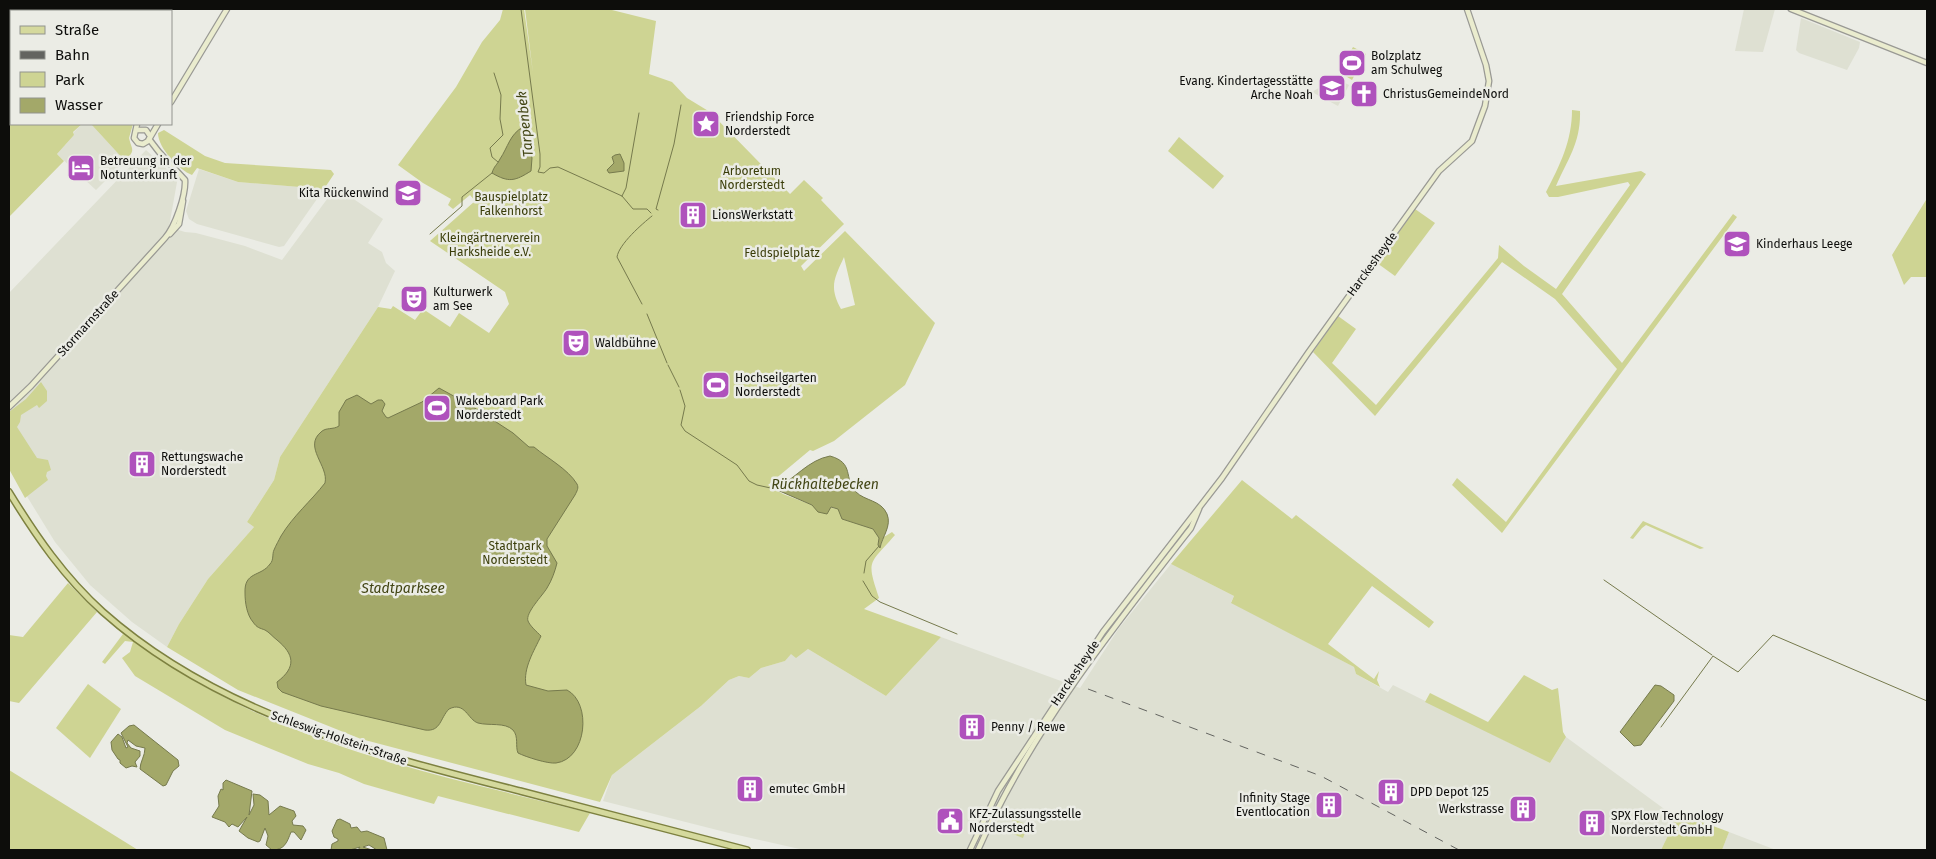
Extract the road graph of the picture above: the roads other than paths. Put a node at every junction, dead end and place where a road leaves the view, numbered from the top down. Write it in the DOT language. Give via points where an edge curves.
graph roads {
  1 [pos="227,9"];
  2 [pos="1467,9"];
  3 [pos="1791,9"];
  4 [pos="1927,63"];
  5 [pos="172,100"];
  6 [pos="157,125"];
  7 [pos="139,126"];
  8 [pos="148,137"];
  9 [pos="9,407"];
  10 [pos="9,492"];
  11 [pos="1200,507"];
  12 [pos="747,850"];
  13 [pos="970,850"];
  14 [pos="978,850"];
  1 -- 5 [label="main road"];
  2 -- 11 [label="main road, Harckesheyde" via="1489,81 1485,106 1472,141 1439,171"];
  3 -- 4 [label="main road"];
  6 -- 8 [label="main road"];
  7 -- 8 [label="main road"];
  7 -- 8 [label="main road" via="135,140 140,144"];
  8 -- 9 [label="main road, Stormarnstraße" via="183,177 185,183 178,220 167,236"];
  10 -- 12 [label="main road, Schleswig-Holstein-Straße" via="57,564 103,612 160,656 230,696 304,728 398,759"];
  11 -- 13 [label="main road, Harckesheyde" via="1129,597 1072,678 996,793"];
  11 -- 14 [label="main road, Harckesheyde" via="1191,528 1103,643 1033,748 1003,797"];
}
